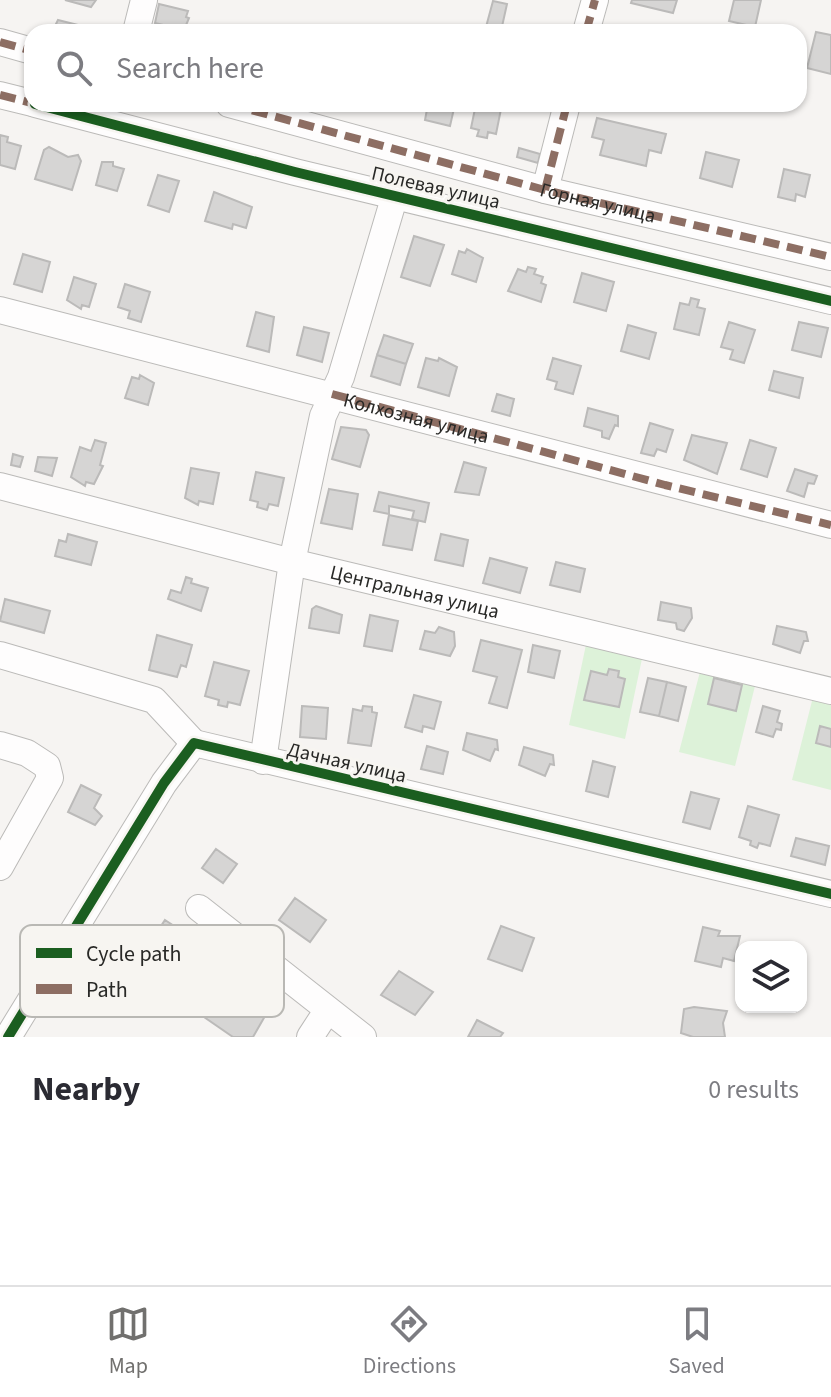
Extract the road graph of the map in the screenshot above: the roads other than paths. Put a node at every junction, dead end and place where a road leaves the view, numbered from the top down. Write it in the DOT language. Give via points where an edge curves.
graph roads {
  1 [pos="144,0"];
  2 [pos="595,0"];
  3 [pos="138,24"];
  4 [pos="588,24"];
  5 [pos="0,42"];
  6 [pos="24,49"];
  7 [pos="0,95"];
  8 [pos="24,102"];
  9 [pos="65,112"];
  10 [pos="258,112"];
  11 [pos="565,112"];
  12 [pos="545,190"];
  13 [pos="395,195"];
  14 [pos="831,257"];
  15 [pos="831,301"];
  16 [pos="0,310"];
  17 [pos="332,394"];
  18 [pos="0,486"];
  19 [pos="831,525"];
  20 [pos="292,562"];
  21 [pos="1,658"];
  22 [pos="831,691"];
  23 [pos="194,743"];
  24 [pos="0,745"];
  25 [pos="263,761"];
  26 [pos="0,867"];
  27 [pos="831,894"];
  28 [pos="199,908"];
  29 [pos="77,925"];
  30 [pos="220,925"];
  31 [pos="284,976"];
  32 [pos="327,1011"];
  33 [pos="20,1017"];
  34 [pos="8,1037"];
  35 [pos="310,1037"];
  36 [pos="363,1037"];
  1 -- 3 [label="street"];
  2 -- 4 [label="street"];
  5 -- 6 [label="street"];
  7 -- 8 [label="street, Полевая улица"];
  9 -- 13 [label="street, Полевая улица"];
  10 -- 12 [label="street, Горная улица"];
  11 -- 12 [label="street"];
  12 -- 14 [label="street, Горная улица"];
  13 -- 15 [label="street, Полевая улица"];
  13 -- 17 [label="street"];
  16 -- 17 [label="street, Колхозная улица"];
  17 -- 19 [label="street, Колхозная улица"];
  17 -- 20 [label="street"];
  18 -- 20 [label="street, Центральная улица"];
  20 -- 22 [label="street, Центральная улица"];
  20 -- 25 [label="street"];
  21 -- 23 [label="street" via="154,700"];
  23 -- 25 [label="street, Дачная улица"];
  23 -- 29 [label="street"];
  24 -- 26 [label="street" via="47,766 50,778"];
  25 -- 27 [label="street, Дачная улица"];
  28 -- 30 [label="street"];
  31 -- 32 [label="street"];
  32 -- 35 [label="street"];
  32 -- 36 [label="street"];
  33 -- 34 [label="street"];
}
